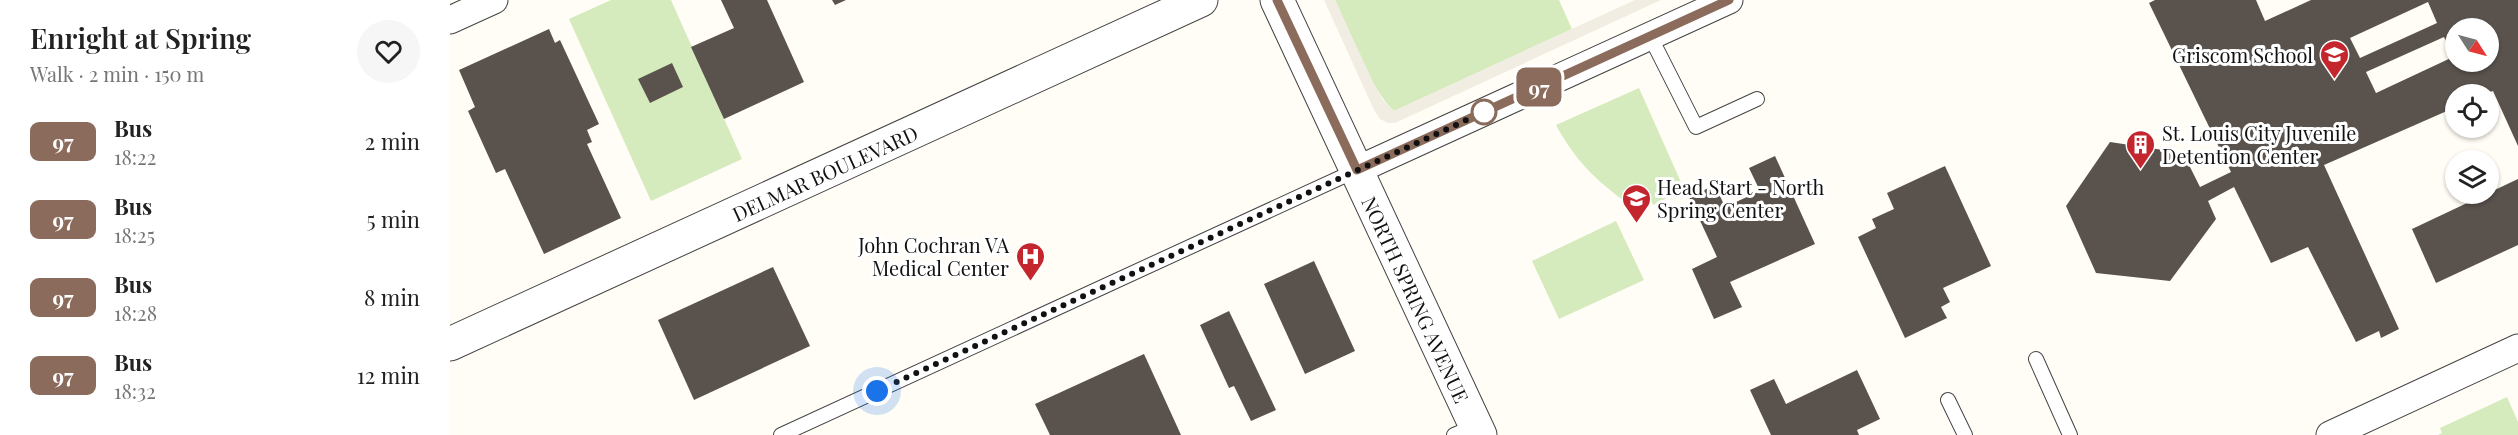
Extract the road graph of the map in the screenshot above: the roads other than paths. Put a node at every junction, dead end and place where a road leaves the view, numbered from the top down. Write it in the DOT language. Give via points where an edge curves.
graph roads {
  1 [pos="495,0"];
  2 [pos="1201,0"];
  3 [pos="1277,0"];
  4 [pos="1729,0"];
  5 [pos="450,20"];
  6 [pos="1650,36"];
  7 [pos="1757,99"];
  8 [pos="1357,170"];
  9 [pos="450,344"];
  10 [pos="2518,348"];
  11 [pos="2036,359"];
  12 [pos="1948,400"];
  13 [pos="1470,432"];
  14 [pos="781,435"];
  15 [pos="1965,435"];
  16 [pos="2070,435"];
  17 [pos="2330,435"];
  1 -- 5 [label="street"];
  2 -- 9 [label="street, DELMAR BOULEVARD"];
  3 -- 8 [label="street, NORTH SPRING AVENUE"];
  4 -- 6 [label="street"];
  6 -- 7 [label="lane" via="1695,127"];
  6 -- 8 [label="street"];
  8 -- 13 [label="street, NORTH SPRING AVENUE"];
  8 -- 14 [label="lane"];
  10 -- 17 [label="street"];
  11 -- 16 [label="lane"];
  12 -- 15 [label="lane"];
}
